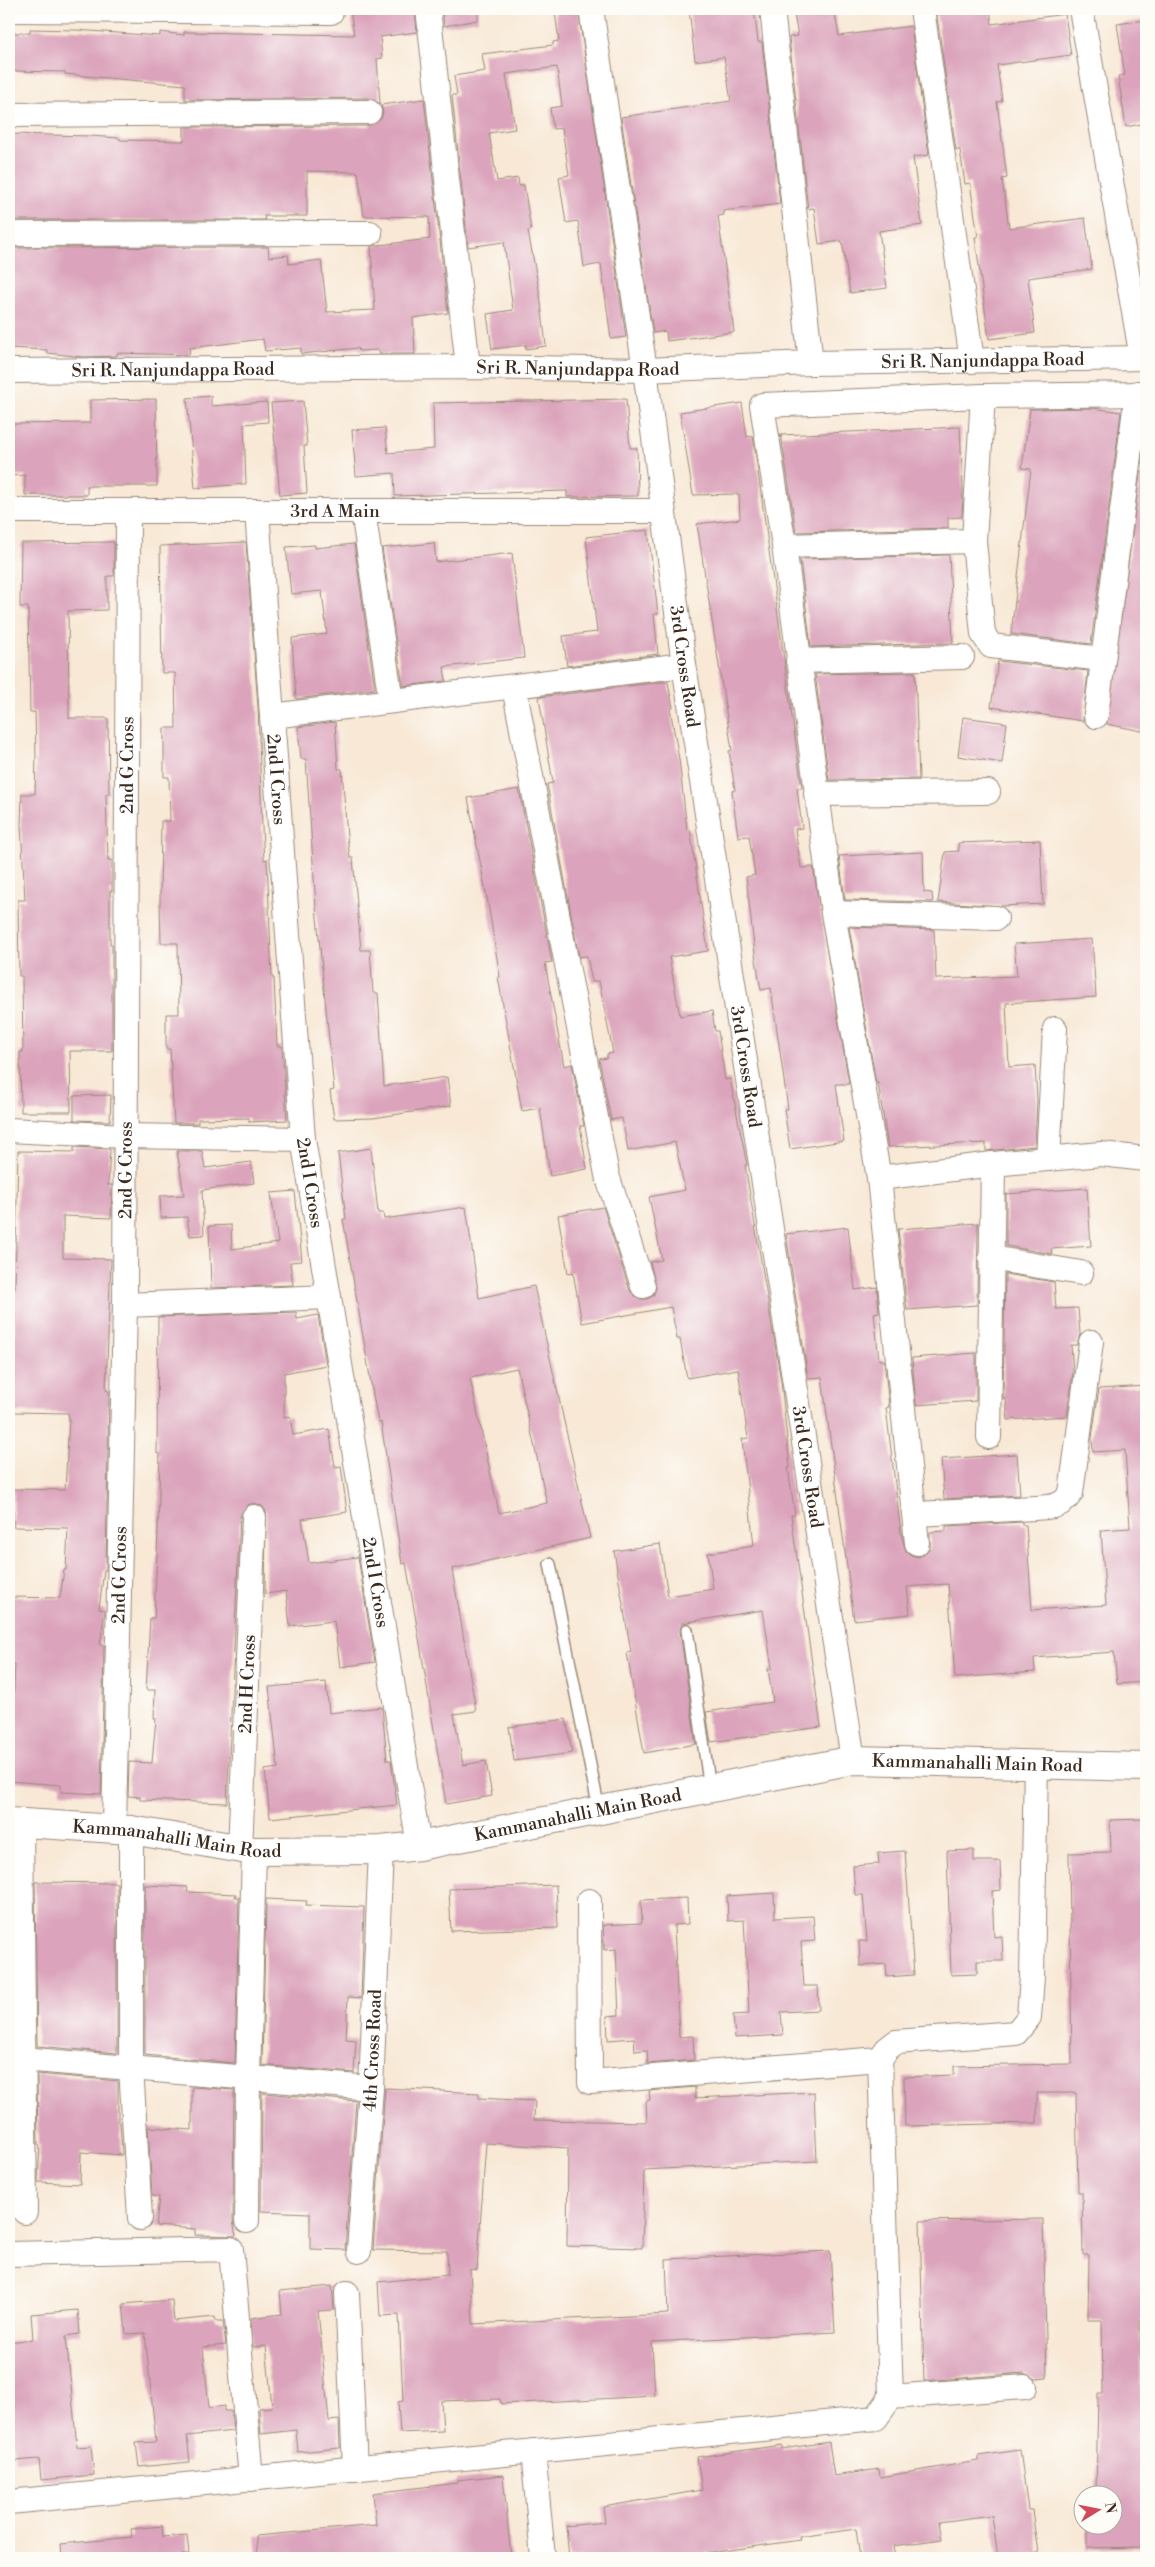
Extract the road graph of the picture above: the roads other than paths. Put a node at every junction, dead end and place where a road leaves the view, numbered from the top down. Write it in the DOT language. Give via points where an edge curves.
graph roads {
  1 [pos="428,9"];
  2 [pos="592,9"];
  3 [pos="772,9"];
  4 [pos="922,9"];
  5 [pos="1081,9"];
  6 [pos="9,10"];
  7 [pos="331,12"];
  8 [pos="369,112"];
  9 [pos="9,115"];
  10 [pos="370,233"];
  11 [pos="9,234"];
  12 [pos="1144,358"];
  13 [pos="972,361"];
  14 [pos="811,363"];
  15 [pos="468,367"];
  16 [pos="645,370"];
  17 [pos="9,371"];
  18 [pos="1142,393"];
  19 [pos="983,396"];
  20 [pos="9,511"];
  21 [pos="364,511"];
  22 [pos="662,511"];
  23 [pos="128,512"];
  24 [pos="257,512"];
  25 [pos="974,541"];
  26 [pos="784,546"];
  27 [pos="962,657"];
  28 [pos="1102,659"];
  29 [pos="798,662"];
  30 [pos="684,665"];
  31 [pos="514,687"];
  32 [pos="391,701"];
  33 [pos="272,716"];
  34 [pos="1096,716"];
  35 [pos="988,792"];
  36 [pos="816,794"];
  37 [pos="833,913"];
  38 [pos="996,918"];
  39 [pos="1055,1029"];
  40 [pos="9,1130"];
  41 [pos="125,1136"];
  42 [pos="303,1139"];
  43 [pos="1048,1159"];
  44 [pos="1146,1159"];
  45 [pos="993,1164"];
  46 [pos="879,1178"];
  47 [pos="991,1258"];
  48 [pos="1081,1273"];
  49 [pos="643,1286"];
  50 [pos="329,1297"];
  51 [pos="125,1305"];
  52 [pos="1092,1342"];
  53 [pos="989,1437"];
  54 [pos="916,1514"];
  55 [pos="254,1517"];
  56 [pos="917,1543"];
  57 [pos="550,1564"];
  58 [pos="687,1630"];
  59 [pos="852,1760"];
  60 [pos="1036,1763"];
  61 [pos="1146,1767"];
  62 [pos="710,1789"];
  63 [pos="600,1810"];
  64 [pos="15,1822"];
  65 [pos="123,1830"];
  66 [pos="419,1846"];
  67 [pos="247,1850"];
  68 [pos="381,1850"];
  69 [pos="589,1901"];
  70 [pos="22,2059"];
  71 [pos="880,2059"];
  72 [pos="131,2067"];
  73 [pos="248,2079"];
  74 [pos="371,2088"];
  75 [pos="25,2212"];
  76 [pos="140,2218"];
  77 [pos="247,2221"];
  78 [pos="359,2251"];
  79 [pos="9,2254"];
  80 [pos="347,2293"];
  81 [pos="1025,2387"];
  82 [pos="891,2396"];
  83 [pos="533,2451"];
  84 [pos="354,2469"];
  85 [pos="251,2479"];
  86 [pos="9,2502"];
  87 [pos="543,2558"];
  1 -- 15 [label="street"];
  2 -- 16 [label="street, 3rd Cross Road"];
  3 -- 14 [label="street"];
  4 -- 13 [label="street"];
  5 -- 12 [label="street"];
  6 -- 7 [label="street"];
  8 -- 9 [label="street"];
  10 -- 11 [label="street"];
  12 -- 13 [label="street, Sri R. Nanjundappa Road"];
  13 -- 14 [label="street, Sri R. Nanjundappa Road"];
  14 -- 16 [label="street, Sri R. Nanjundappa Road"];
  15 -- 16 [label="street, Sri R. Nanjundappa Road"];
  15 -- 17 [label="street, Sri R. Nanjundappa Road"];
  16 -- 22 [label="street, 3rd Cross Road"];
  18 -- 19 [label="street"];
  18 -- 28 [label="street"];
  19 -- 25 [label="street"];
  19 -- 26 [label="street" via="762,405"];
  20 -- 23 [label="street, 3rd A Main"];
  21 -- 22 [label="street, 3rd A Main"];
  21 -- 24 [label="street, 3rd A Main"];
  21 -- 32 [label="street"];
  22 -- 30 [label="street, 3rd Cross Road"];
  23 -- 24 [label="street, 3rd A Main"];
  23 -- 41 [label="street, 2nd G Cross"];
  24 -- 33 [label="street, 2nd I Cross"];
  25 -- 26 [label="street"];
  25 -- 28 [label="street" via="983,634 991,646"];
  26 -- 29 [label="street"];
  27 -- 29 [label="street"];
  28 -- 34 [label="street"];
  29 -- 36 [label="street"];
  30 -- 31 [label="street"];
  30 -- 59 [label="street, 3rd Cross Road"];
  31 -- 32 [label="street"];
  31 -- 49 [label="street" via="607,1175"];
  32 -- 33 [label="street"];
  33 -- 42 [label="street, 2nd I Cross"];
  35 -- 36 [label="street"];
  36 -- 37 [label="street"];
  37 -- 38 [label="street"];
  37 -- 46 [label="street"];
  39 -- 43 [label="street"];
  40 -- 41 [label="street"];
  41 -- 42 [label="street"];
  41 -- 51 [label="street, 2nd G Cross"];
  42 -- 50 [label="street, 2nd I Cross"];
  43 -- 44 [label="street" via="1101,1154"];
  43 -- 45 [label="street"];
  45 -- 46 [label="street"];
  45 -- 47 [label="street"];
  46 -- 54 [label="street"];
  47 -- 48 [label="street"];
  47 -- 53 [label="street"];
  50 -- 51 [label="street"];
  50 -- 66 [label="street, 2nd I Cross"];
  51 -- 65 [label="street, 2nd G Cross"];
  52 -- 54 [label="street" via="1071,1493 1065,1502 1054,1507"];
  54 -- 56 [label="street"];
  55 -- 67 [label="street, 2nd H Cross"];
  57 -- 63 [label="lane"];
  58 -- 62 [label="lane"];
  59 -- 60 [label="main road, Kammanahalli Main Road"];
  59 -- 62 [label="main road, Kammanahalli Main Road"];
  60 -- 61 [label="main road, Kammanahalli Main Road"];
  60 -- 71 [label="street" via="1029,2016 1016,2033 896,2042"];
  62 -- 63 [label="main road, Kammanahalli Main Road"];
  63 -- 66 [label="main road, Kammanahalli Main Road"];
  64 -- 65 [label="main road, Kammanahalli Main Road"];
  64 -- 70 [label="street"];
  65 -- 67 [label="main road, Kammanahalli Main Road"];
  65 -- 72 [label="street, 2nd G Cross"];
  66 -- 68 [label="main road, Kammanahalli Main Road"];
  67 -- 68 [label="main road, Kammanahalli Main Road"];
  67 -- 73 [label="street, 2nd H Cross"];
  68 -- 74 [label="street, 4th Cross Road"];
  69 -- 71 [label="street" via="590,2082"];
  70 -- 72 [label="street"];
  70 -- 75 [label="street"];
  71 -- 82 [label="street"];
  72 -- 73 [label="street"];
  72 -- 76 [label="street, 2nd G Cross"];
  73 -- 74 [label="street"];
  73 -- 77 [label="street, 2nd H Cross"];
  74 -- 78 [label="street, 4th Cross Road"];
  79 -- 85 [label="street" via="231,2249"];
  80 -- 84 [label="street"];
  81 -- 82 [label="street"];
  82 -- 83 [label="street" via="876,2418"];
  83 -- 84 [label="street"];
  83 -- 87 [label="street"];
  84 -- 85 [label="street"];
  85 -- 86 [label="street"];
}
